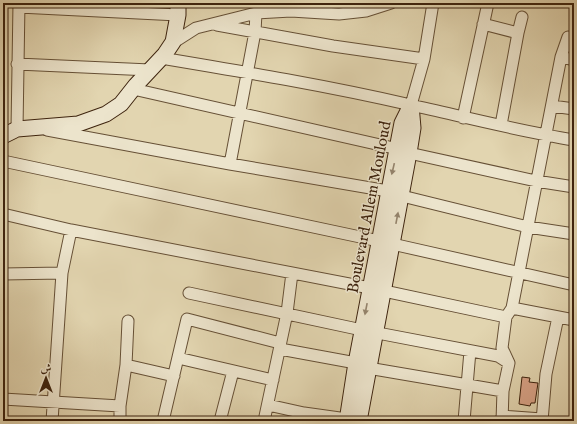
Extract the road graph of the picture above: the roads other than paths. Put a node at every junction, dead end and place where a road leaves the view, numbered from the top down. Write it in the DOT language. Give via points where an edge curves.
graph roads {
  1 [pos="391,3"];
  2 [pos="433,3"];
  3 [pos="488,3"];
  4 [pos="19,5"];
  5 [pos="178,9"];
  6 [pos="256,13"];
  7 [pos="522,17"];
  8 [pos="212,24"];
  9 [pos="483,24"];
  10 [pos="255,32"];
  11 [pos="518,33"];
  12 [pos="568,37"];
  13 [pos="171,44"];
  14 [pos="561,57"];
  15 [pos="161,58"];
  16 [pos="424,59"];
  17 [pos="574,60"];
  18 [pos="18,64"];
  19 [pos="150,70"];
  20 [pos="247,72"];
  21 [pos="133,89"];
  22 [pos="411,105"];
  23 [pos="552,106"];
  24 [pos="574,109"];
  25 [pos="239,113"];
  26 [pos="463,118"];
  27 [pos="501,124"];
  28 [pos="36,128"];
  29 [pos="17,130"];
  30 [pos="546,135"];
  31 [pos="3,136"];
  32 [pos="574,140"];
  33 [pos="404,151"];
  34 [pos="3,161"];
  35 [pos="230,164"];
  36 [pos="536,181"];
  37 [pos="574,187"];
  38 [pos="395,194"];
  39 [pos="3,214"];
  40 [pos="528,227"];
  41 [pos="71,230"];
  42 [pos="574,234"];
  43 [pos="386,242"];
  44 [pos="519,272"];
  45 [pos="62,273"];
  46 [pos="292,273"];
  47 [pos="3,274"];
  48 [pos="574,285"];
  49 [pos="377,289"];
  50 [pos="189,293"];
  51 [pos="287,313"];
  52 [pos="509,313"];
  53 [pos="558,317"];
  54 [pos="574,320"];
  55 [pos="128,322"];
  56 [pos="369,332"];
  57 [pos="280,346"];
  58 [pos="470,351"];
  59 [pos="178,358"];
  60 [pos="509,363"];
  61 [pos="126,365"];
  62 [pos="362,365"];
  63 [pos="233,371"];
  64 [pos="174,376"];
  65 [pos="273,380"];
  66 [pos="468,385"];
  67 [pos="503,391"];
  68 [pos="3,399"];
  69 [pos="54,402"];
  70 [pos="268,405"];
  71 [pos="120,406"];
  72 [pos="303,417"];
  73 [pos="502,418"];
  74 [pos="542,420"];
  75 [pos="52,421"];
  76 [pos="120,421"];
  77 [pos="163,421"];
  78 [pos="220,421"];
  79 [pos="264,421"];
  80 [pos="355,421"];
  81 [pos="464,421"];
  1 -- 6 [label="street" via="366,11 340,14 291,11"];
  2 -- 16 [label="street"];
  3 -- 9 [label="street"];
  4 -- 5 [label="street"];
  4 -- 18 [label="street"];
  5 -- 13 [label="main road"];
  6 -- 8 [label="street"];
  6 -- 10 [label="street"];
  7 -- 11 [label="street"];
  8 -- 10 [label="street"];
  8 -- 13 [label="street" via="196,28"];
  9 -- 11 [label="street"];
  9 -- 26 [label="street"];
  10 -- 16 [label="street"];
  10 -- 20 [label="street"];
  11 -- 27 [label="street"];
  12 -- 14 [label="street"];
  13 -- 15 [label="main road"];
  14 -- 17 [label="street"];
  14 -- 23 [label="street"];
  15 -- 19 [label="main road"];
  15 -- 20 [label="street"];
  16 -- 22 [label="street"];
  18 -- 19 [label="street"];
  18 -- 29 [label="street"];
  19 -- 21 [label="main road"];
  20 -- 22 [label="street"];
  20 -- 25 [label="street"];
  21 -- 25 [label="street"];
  21 -- 28 [label="main road" via="121,104 106,114 78,124"];
  22 -- 26 [label="street"];
  22 -- 33 [label="main road, Boulevard Allem Mouloud" via="402,123"];
  23 -- 24 [label="street"];
  23 -- 30 [label="street"];
  25 -- 33 [label="street"];
  25 -- 35 [label="street"];
  26 -- 27 [label="street"];
  27 -- 30 [label="street"];
  28 -- 29 [label="main road"];
  28 -- 35 [label="street"];
  29 -- 31 [label="main road"];
  30 -- 32 [label="street"];
  30 -- 36 [label="street"];
  33 -- 36 [label="street"];
  33 -- 38 [label="main road, Boulevard Allem Mouloud"];
  34 -- 43 [label="street"];
  35 -- 38 [label="street"];
  36 -- 37 [label="street"];
  36 -- 40 [label="street"];
  38 -- 40 [label="street"];
  38 -- 43 [label="main road, Boulevard Allem Mouloud"];
  39 -- 41 [label="street"];
  40 -- 42 [label="street"];
  40 -- 44 [label="street"];
  41 -- 45 [label="street"];
  41 -- 46 [label="street"];
  43 -- 44 [label="street"];
  43 -- 49 [label="main road, Boulevard Allem Mouloud" via="371,287"];
  44 -- 48 [label="street"];
  44 -- 52 [label="street"];
  45 -- 47 [label="street"];
  45 -- 69 [label="street"];
  46 -- 49 [label="street"];
  46 -- 51 [label="street"];
  49 -- 52 [label="street"];
  49 -- 56 [label="main road, Boulevard Allem Mouloud"];
  50 -- 51 [label="street"];
  51 -- 56 [label="street"];
  51 -- 57 [label="street"];
  52 -- 53 [label="street"];
  52 -- 60 [label="street" via="502,348"];
  53 -- 54 [label="street"];
  53 -- 74 [label="street" via="546,374"];
  55 -- 61 [label="street"];
  56 -- 58 [label="street"];
  56 -- 62 [label="main road, Boulevard Allem Mouloud"];
  57 -- 59 [label="street" via="187,319"];
  57 -- 62 [label="street"];
  57 -- 65 [label="street"];
  58 -- 60 [label="street" via="498,356"];
  58 -- 66 [label="street"];
  59 -- 63 [label="street"];
  59 -- 64 [label="street"];
  60 -- 67 [label="street"];
  61 -- 64 [label="street"];
  61 -- 71 [label="street"];
  62 -- 66 [label="street"];
  62 -- 80 [label="main road, Boulevard Allem Mouloud"];
  63 -- 65 [label="street"];
  63 -- 78 [label="street"];
  64 -- 77 [label="street"];
  65 -- 70 [label="street"];
  66 -- 67 [label="street"];
  66 -- 81 [label="street"];
  67 -- 73 [label="street"];
  68 -- 69 [label="street"];
  69 -- 71 [label="street"];
  69 -- 75 [label="street"];
  70 -- 72 [label="street"];
  70 -- 79 [label="street"];
  71 -- 76 [label="street"];
  72 -- 80 [label="street"];
  73 -- 74 [label="street"];
}
